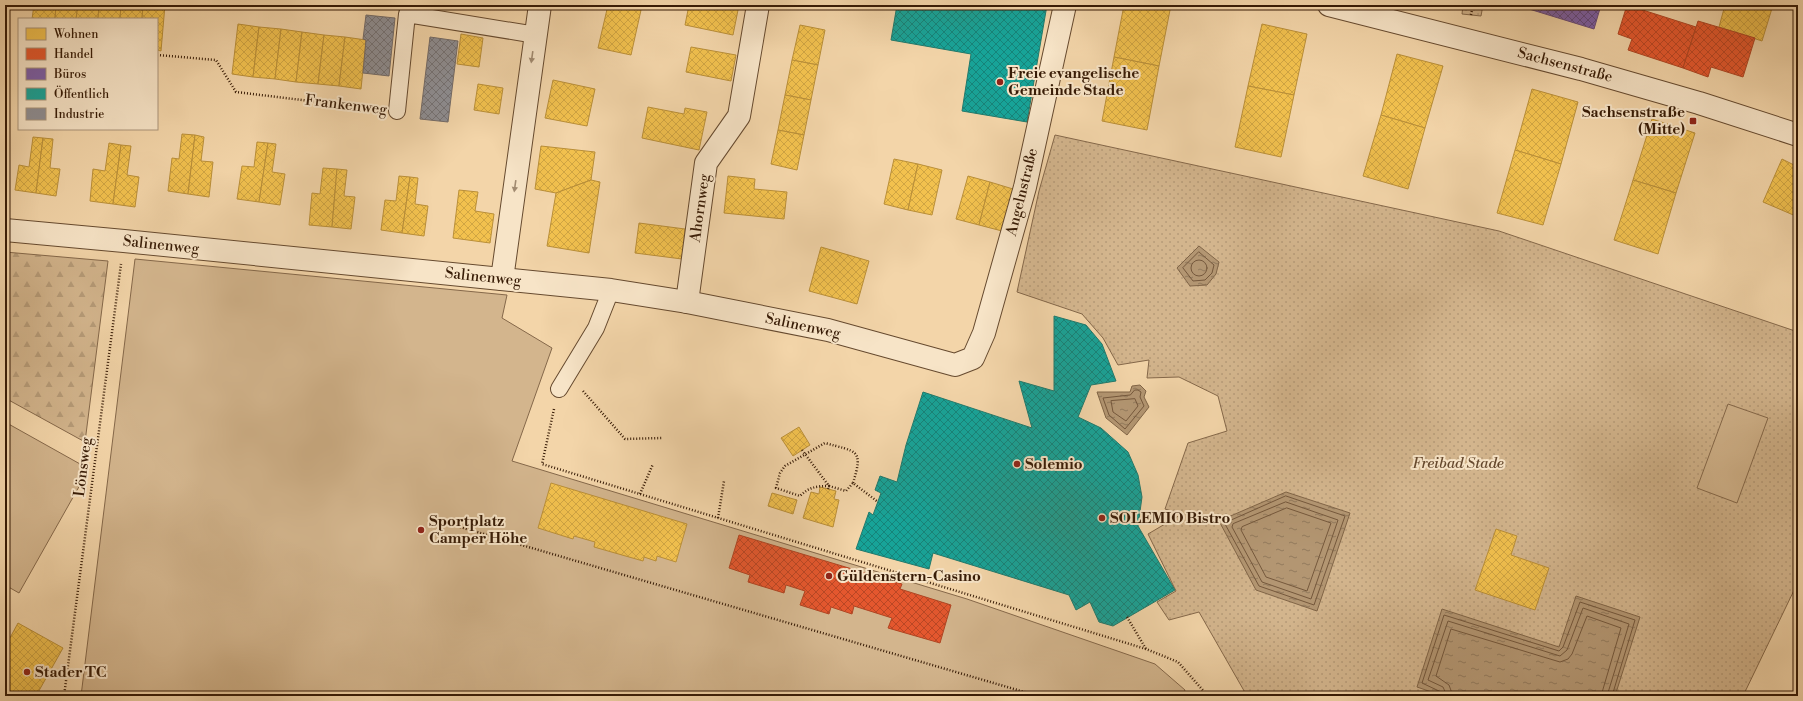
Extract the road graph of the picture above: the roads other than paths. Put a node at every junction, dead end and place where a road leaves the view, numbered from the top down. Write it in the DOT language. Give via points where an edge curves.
graph roads {
  1 [pos="540,5"];
  2 [pos="758,5"];
  3 [pos="1065,5"];
  4 [pos="1329,5"];
  5 [pos="536,35"];
  6 [pos="396,111"];
  7 [pos="1798,135"];
  8 [pos="5,230"];
  9 [pos="502,279"];
  10 [pos="611,290"];
  11 [pos="687,302"];
  12 [pos="955,365"];
  13 [pos="559,389"];
  1 -- 5 [label="street"];
  2 -- 11 [label="street, Ahornweg" via="739,116 706,163"];
  3 -- 12 [label="street, Angelnstraße" via="1025,187 984,333 972,358"];
  4 -- 7 [label="street, Sachsenstraße" via="1581,69 1700,103"];
  5 -- 6 [label="lane, Frankenweg" via="407,14"];
  5 -- 9 [label="street, one-way"];
  8 -- 9 [label="street, Salinenweg"];
  9 -- 10 [label="street, Salinenweg"];
  10 -- 11 [label="street, Salinenweg"];
  10 -- 13 [label="lane" via="596,328"];
  11 -- 12 [label="street, Salinenweg" via="828,330"];
}
